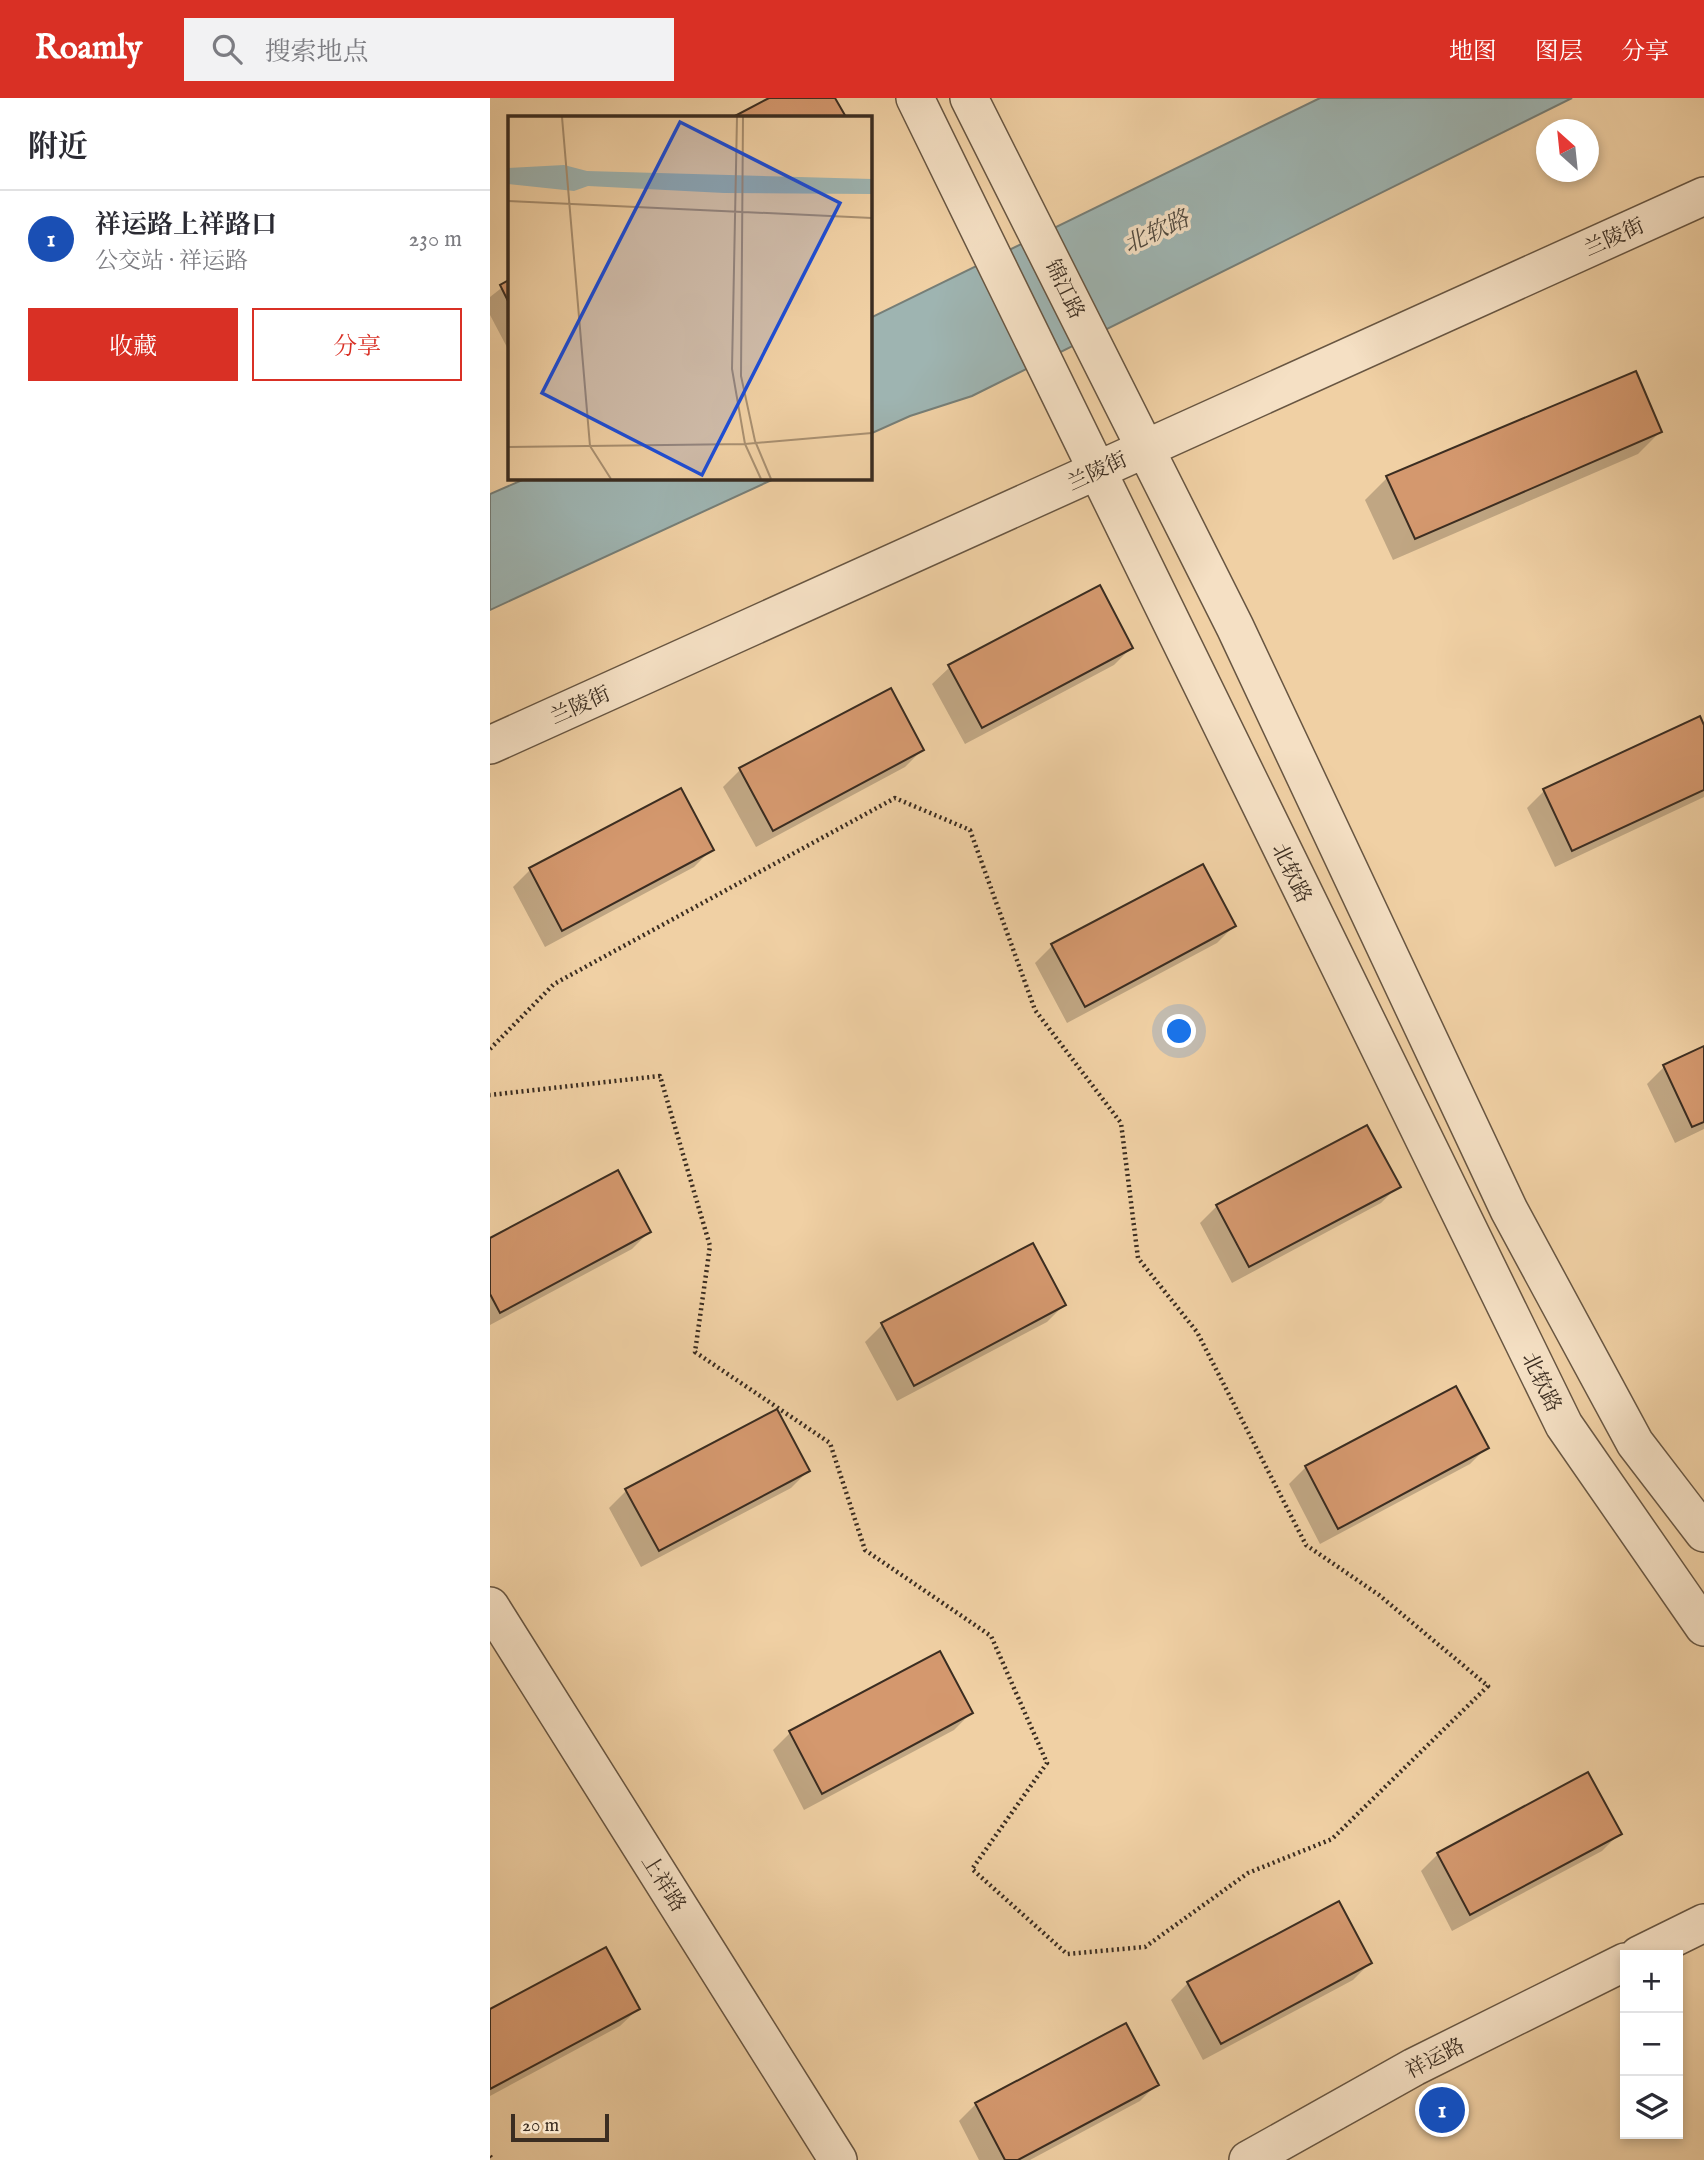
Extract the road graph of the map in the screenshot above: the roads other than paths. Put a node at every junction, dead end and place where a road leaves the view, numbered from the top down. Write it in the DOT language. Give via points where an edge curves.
graph roads {
  1 [pos="915,98"];
  2 [pos="969,98"];
  3 [pos="1704,196"];
  4 [pos="1145,449"];
  5 [pos="1096,472"];
  6 [pos="490,746"];
  7 [pos="1704,1533"];
  8 [pos="490,1606"];
  9 [pos="1704,1628"];
  10 [pos="1704,1923"];
  11 [pos="1649,1950"];
  12 [pos="1620,1964"];
  13 [pos="838,2160"];
  14 [pos="1248,2160"];
  1 -- 5 [label="street, 北软路"];
  2 -- 4 [label="street, 锦江路"];
  3 -- 4 [label="street, 兰陵街"];
  4 -- 5 [label="street, 兰陵街"];
  4 -- 7 [label="street" via="1241,639 1509,1210 1635,1443"];
  5 -- 6 [label="street, 兰陵街"];
  5 -- 9 [label="street, 北软路" via="1564,1425"];
  8 -- 13 [label="street, 上祥路"];
  10 -- 11 [label="street"];
  12 -- 14 [label="street, 祥运路" via="1414,2067"];
}
